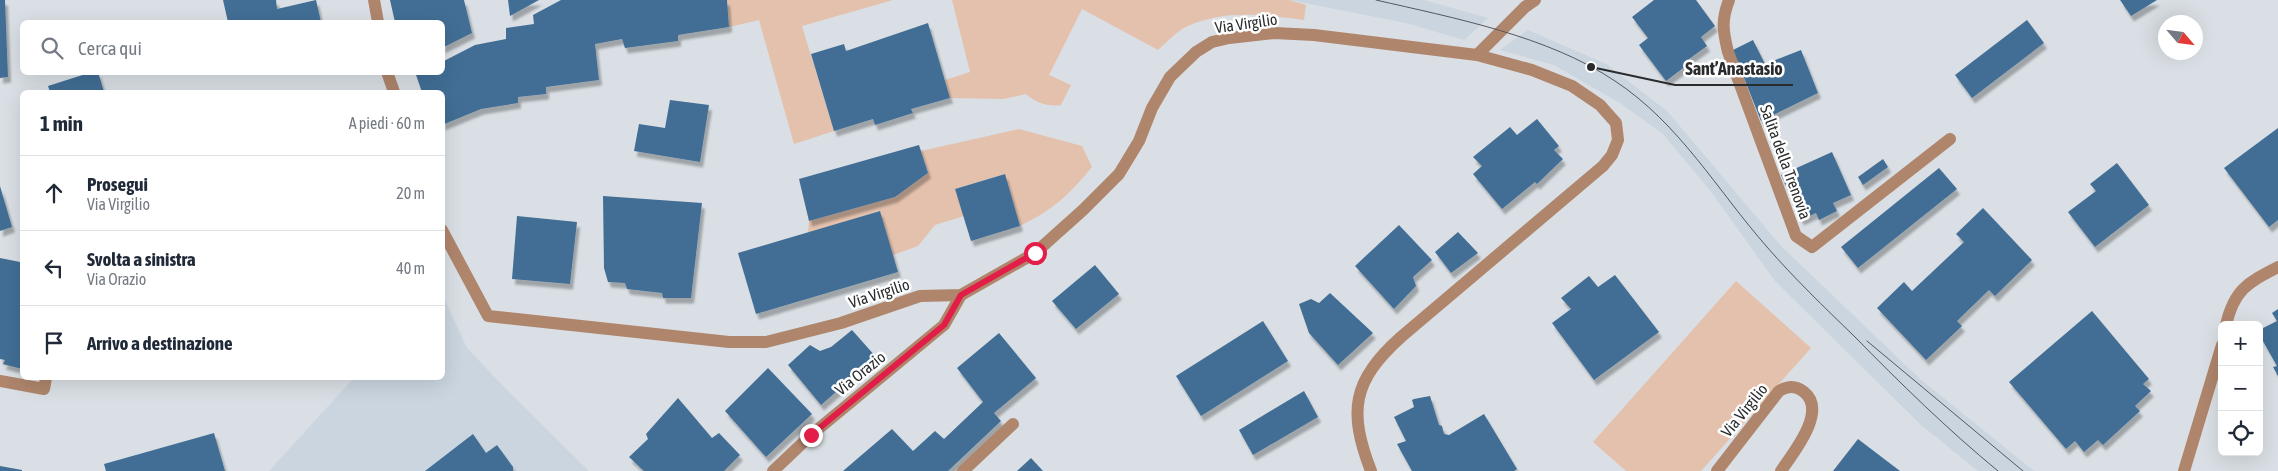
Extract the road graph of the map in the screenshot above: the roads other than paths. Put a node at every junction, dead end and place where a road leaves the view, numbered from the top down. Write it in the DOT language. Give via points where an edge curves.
graph roads {
  1 [pos="374,0"];
  2 [pos="1535,0"];
  3 [pos="1729,0"];
  4 [pos="378,20"];
  5 [pos="1477,55"];
  6 [pos="388,75"];
  7 [pos="393,90"];
  8 [pos="1950,139"];
  9 [pos="445,236"];
  10 [pos="2278,267"];
  11 [pos="961,295"];
  12 [pos="2227,321"];
  13 [pos="2218,358"];
  14 [pos="46,380"];
  15 [pos="0,381"];
  16 [pos="1013,424"];
  17 [pos="773,471"];
  18 [pos="963,471"];
  19 [pos="1371,471"];
  20 [pos="1717,471"];
  21 [pos="1780,471"];
  22 [pos="2184,471"];
  1 -- 4 [label="street"];
  2 -- 5 [label="street"];
  3 -- 8 [label="street, Salita della Trenovia" via="1722,27 1728,52 1796,236 1812,247"];
  5 -- 11 [label="street, Via Virgilio" via="1304,34 1274,33 1212,42 1196,52 1170,77 1119,174 1035,253"];
  5 -- 19 [label="street, Via Virgilio" via="1532,70 1572,86 1600,105 1616,123 1618,140 1612,156 1603,166 1401,337 1373,366 1359,391 1357,412 1361,445"];
  6 -- 7 [label="street"];
  9 -- 11 [label="street, Via Virgilio" via="488,316 729,342 766,342 920,296"];
  10 -- 12 [label="street" via="2239,291"];
  11 -- 17 [label="street, Via Orazio" via="944,325 811,435"];
  13 -- 22 [label="street"];
  14 -- 15 [label="street" via="44,389"];
  16 -- 18 [label="street"];
  20 -- 21 [label="street, Via Virgilio" via="1779,391 1794,387 1808,395 1813,406 1812,418"];
}
